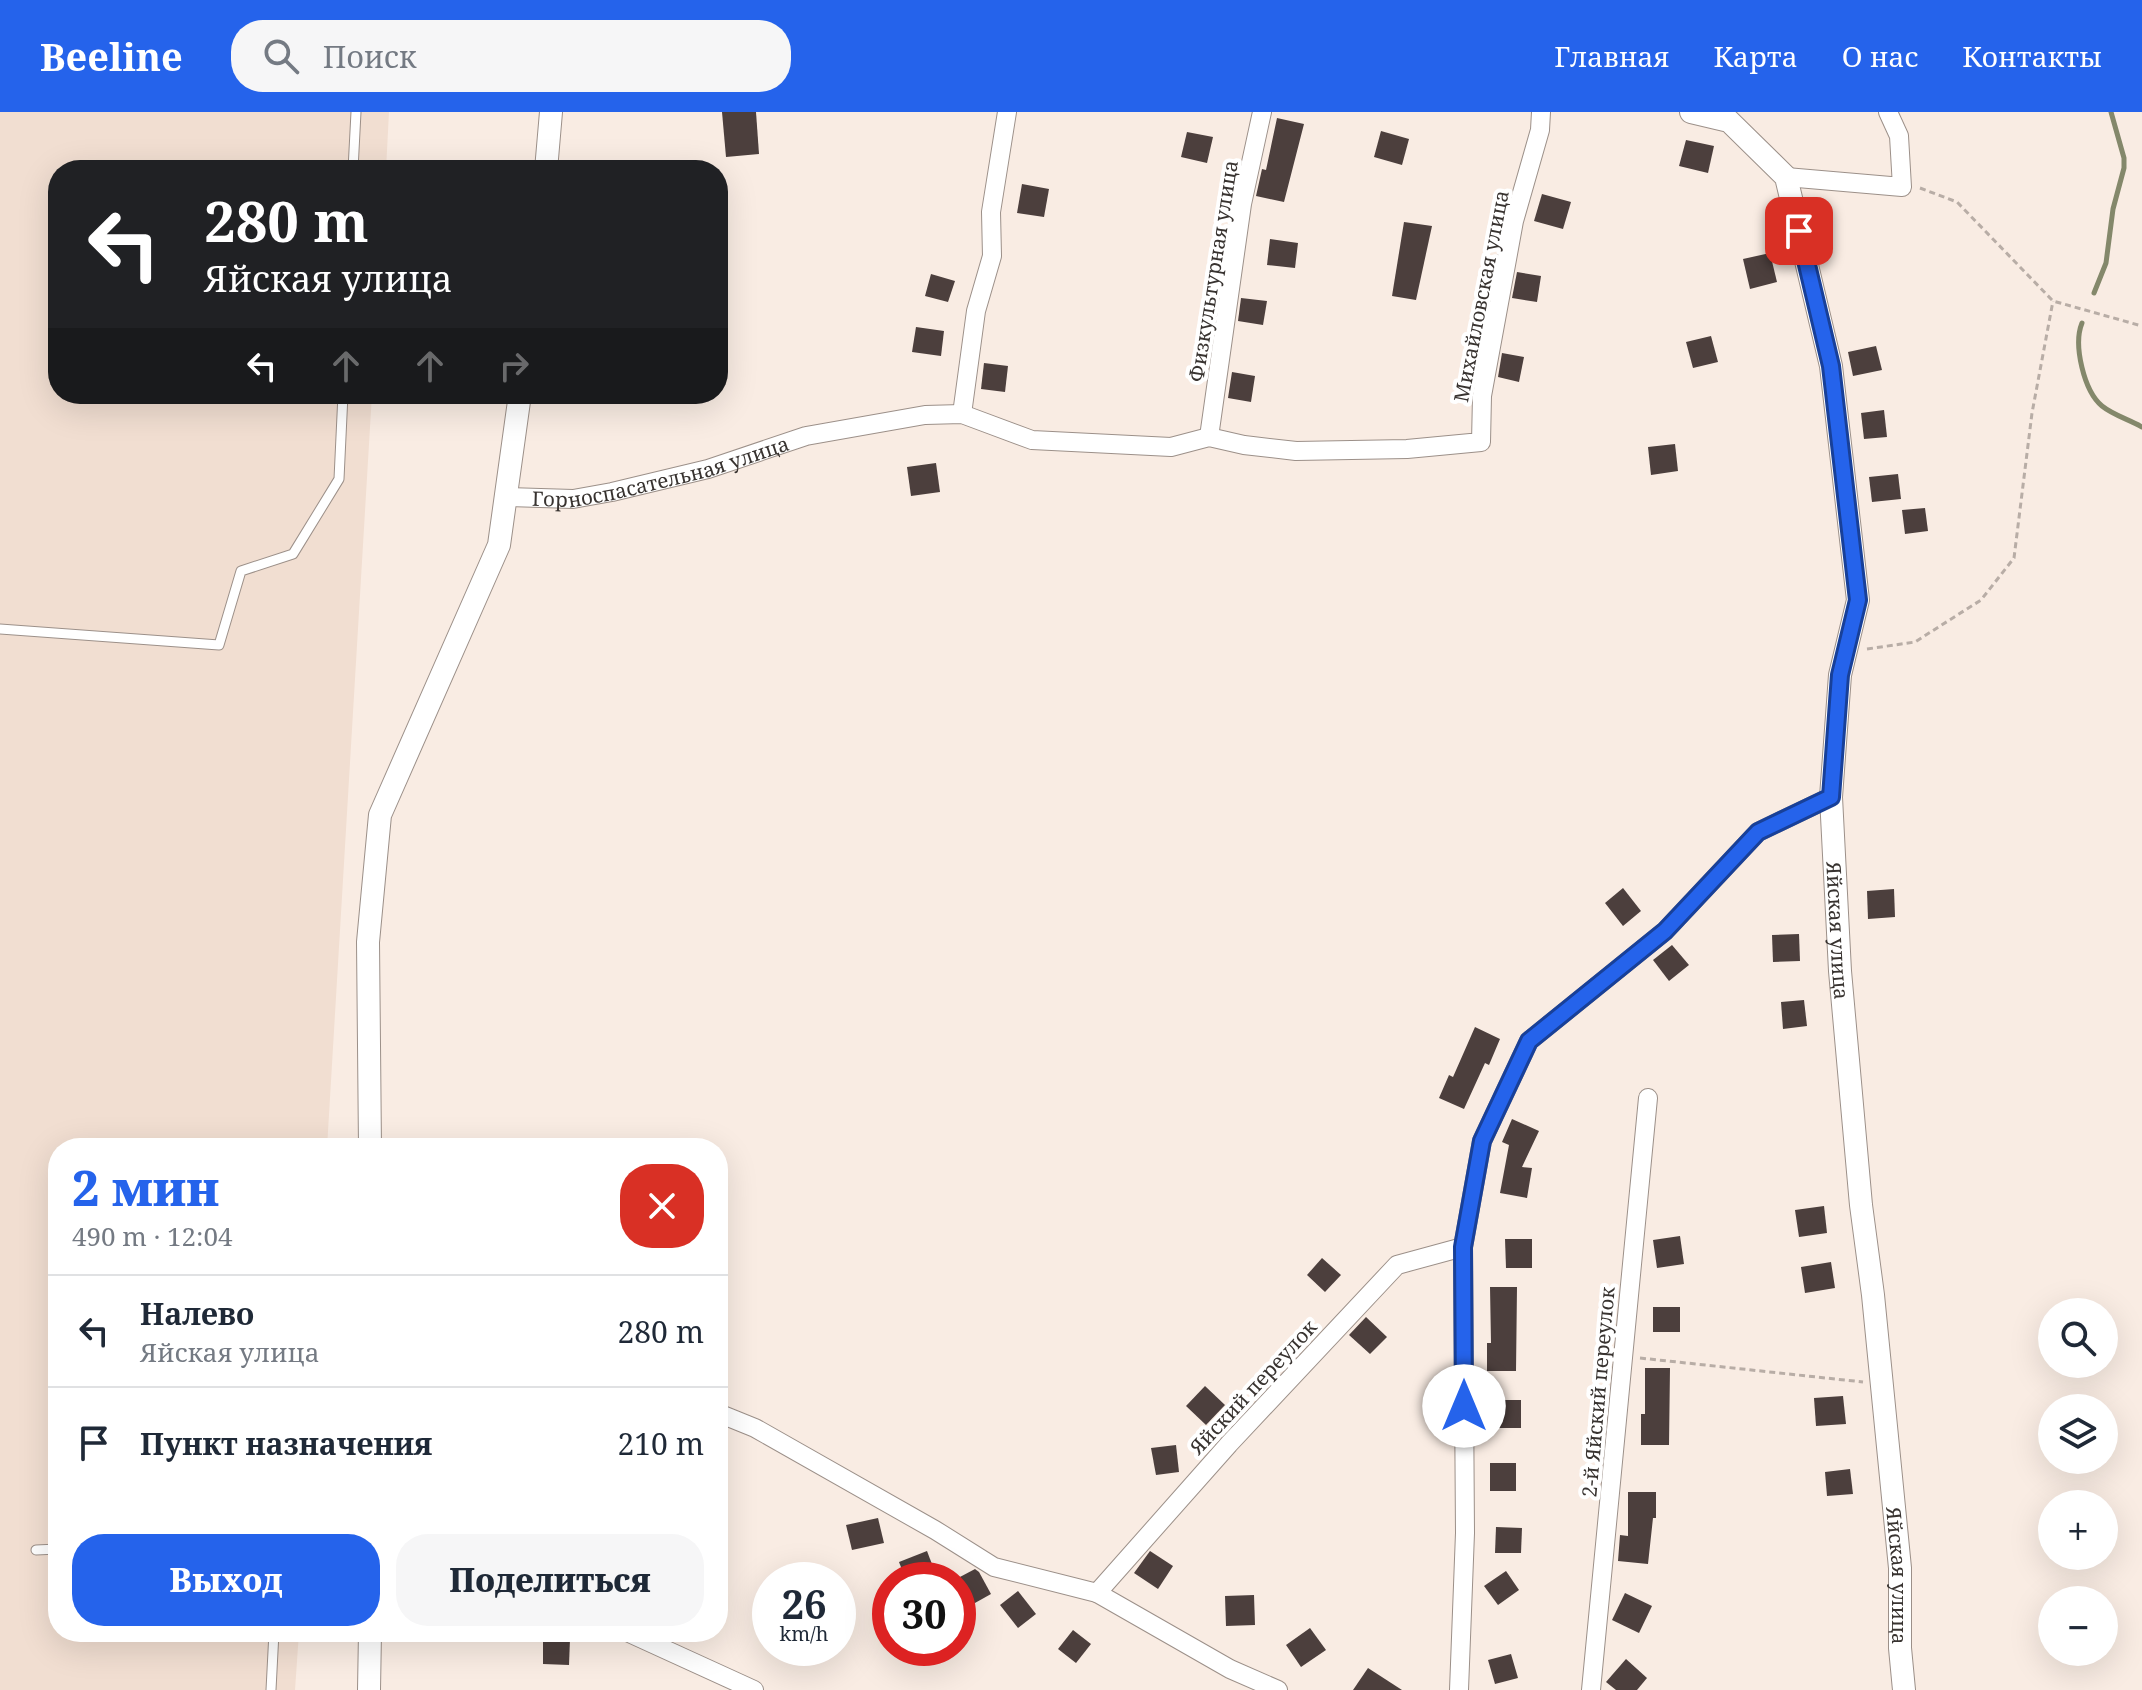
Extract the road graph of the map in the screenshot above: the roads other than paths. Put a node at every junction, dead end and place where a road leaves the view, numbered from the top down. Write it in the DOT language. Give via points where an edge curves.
graph roads {
  1 [pos="356,112"];
  2 [pos="551,112"];
  3 [pos="1007,112"];
  4 [pos="1262,112"];
  5 [pos="1541,112"];
  6 [pos="1691,112"];
  7 [pos="1888,112"];
  8 [pos="354,160"];
  9 [pos="547,160"];
  10 [pos="1786,177"];
  11 [pos="343,404"];
  12 [pos="519,404"];
  13 [pos="962,414"];
  14 [pos="1209,437"];
  15 [pos="1481,442"];
  16 [pos="506,497"];
  17 [pos="0,629"];
  18 [pos="1831,797"];
  19 [pos="1648,1098"];
  20 [pos="370,1138"];
  21 [pos="1463,1247"];
  22 [pos="728,1417"];
  23 [pos="48,1549"];
  24 [pos="36,1550"];
  25 [pos="1097,1593"];
  26 [pos="273,1642"];
  27 [pos="370,1642"];
  28 [pos="649,1642"];
  29 [pos="271,1690"];
  30 [pos="369,1690"];
  31 [pos="754,1690"];
  32 [pos="1278,1690"];
  33 [pos="1459,1690"];
  34 [pos="1591,1690"];
  35 [pos="1904,1690"];
  1 -- 8 [label="lane"];
  2 -- 9 [label="street"];
  3 -- 13 [label="street" via="991,212 992,256 976,311"];
  4 -- 14 [label="street, Физкультурная улица" via="1242,204"];
  5 -- 15 [label="street, Михайловская улица" via="1484,381"];
  6 -- 10 [label="street" via="1729,121"];
  7 -- 10 [label="street" via="1899,136 1902,187"];
  10 -- 18 [label="street, Яйская улица" via="1831,366 1858,600 1840,675"];
  11 -- 17 [label="lane" via="339,479 293,554 241,571 219,645"];
  12 -- 16 [label="street"];
  13 -- 14 [label="street, Горноспасательная улица" via="1032,440 1171,447"];
  13 -- 16 [label="street, Горноспасательная улица" via="925,415 806,436 708,469 612,492 573,499"];
  14 -- 15 [label="street, Горноспасательная улица" via="1296,451"];
  16 -- 20 [label="street, Горноспасательная улица" via="499,545 380,815 368,942"];
  18 -- 21 [label="street" via="1758,832 1665,931 1529,1041 1482,1141"];
  18 -- 35 [label="street, Яйская улица" via="1840,971 1900,1568"];
  19 -- 34 [label="street, 2-й Яйский переулок"];
  21 -- 25 [label="street, Яйский переулок" via="1397,1265"];
  21 -- 33 [label="street" via="1465,1533"];
  22 -- 25 [label="street" via="994,1567"];
  23 -- 24 [label="lane"];
  25 -- 32 [label="street" via="1230,1669"];
  26 -- 29 [label="lane"];
  27 -- 30 [label="street"];
  28 -- 31 [label="street"];
}
